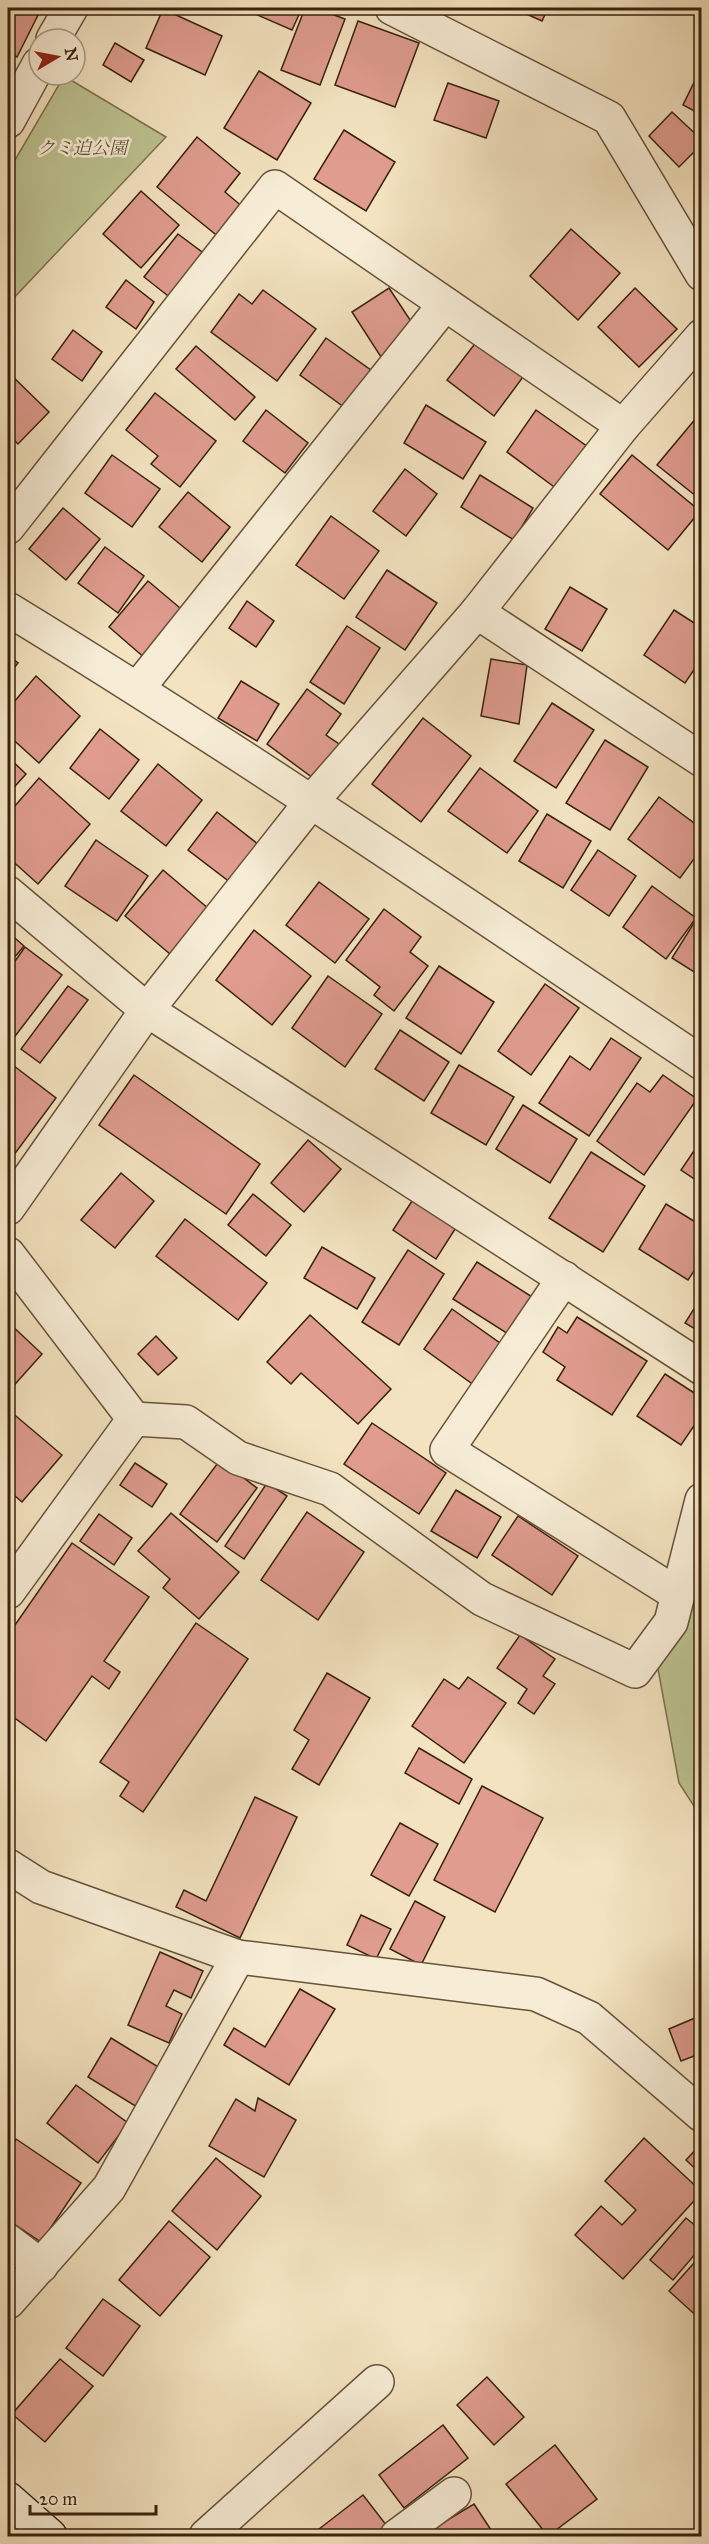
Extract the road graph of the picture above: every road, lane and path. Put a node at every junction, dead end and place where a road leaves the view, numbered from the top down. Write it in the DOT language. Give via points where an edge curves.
graph roads {
  1 [pos="71,8"];
  2 [pos="392,8"];
  3 [pos="60,27"];
  4 [pos="27,86"];
  5 [pos="8,121"];
  6 [pos="702,274"];
  7 [pos="446,304"];
  8 [pos="702,336"];
  9 [pos="623,426"];
  10 [pos="8,527"];
  11 [pos="8,609"];
  12 [pos="477,612"];
  13 [pos="138,688"];
  14 [pos="702,760"];
  15 [pos="312,801"];
  16 [pos="8,893"];
  17 [pos="147,1010"];
  18 [pos="702,1063"];
  19 [pos="8,1208"];
  20 [pos="8,1254"];
  21 [pos="564,1278"];
  22 [pos="702,1368"];
  23 [pos="134,1419"];
  24 [pos="702,1500"];
  25 [pos="8,1592"];
  26 [pos="677,1594"];
  27 [pos="8,1866"];
  28 [pos="238,1957"];
  29 [pos="702,2115"];
  30 [pos="8,2241"];
  31 [pos="41,2266"];
  32 [pos="8,2302"];
  33 [pos="377,2382"];
  34 [pos="454,2494"];
  35 [pos="8,2499"];
  36 [pos="50,2536"];
  37 [pos="206,2536"];
  38 [pos="397,2536"];
  1 -- 3 [label="street"];
  2 -- 6 [label="street" via="609,118"];
  4 -- 5 [label="street"];
  7 -- 9 [label="street"];
  7 -- 10 [label="street" via="275,187"];
  7 -- 13 [label="street"];
  8 -- 9 [label="street"];
  9 -- 12 [label="street"];
  11 -- 13 [label="street"];
  12 -- 14 [label="street"];
  12 -- 15 [label="street"];
  13 -- 15 [label="street"];
  15 -- 17 [label="street"];
  15 -- 18 [label="street"];
  16 -- 17 [label="street"];
  17 -- 19 [label="street"];
  17 -- 21 [label="street"];
  20 -- 23 [label="street"];
  21 -- 22 [label="street"];
  21 -- 26 [label="street" via="447,1450"];
  23 -- 25 [label="street"];
  23 -- 26 [label="street" via="186,1422 238,1458 330,1489 482,1599 635,1671 671,1622"];
  24 -- 26 [label="street"];
  27 -- 28 [label="street" via="41,1887"];
  28 -- 29 [label="street" via="536,1994 590,2018"];
  28 -- 31 [label="street" via="109,2188"];
  30 -- 31 [label="street"];
  31 -- 32 [label="street"];
  33 -- 37 [label="street"];
  34 -- 38 [label="street"];
  35 -- 36 [label="street"];
}
